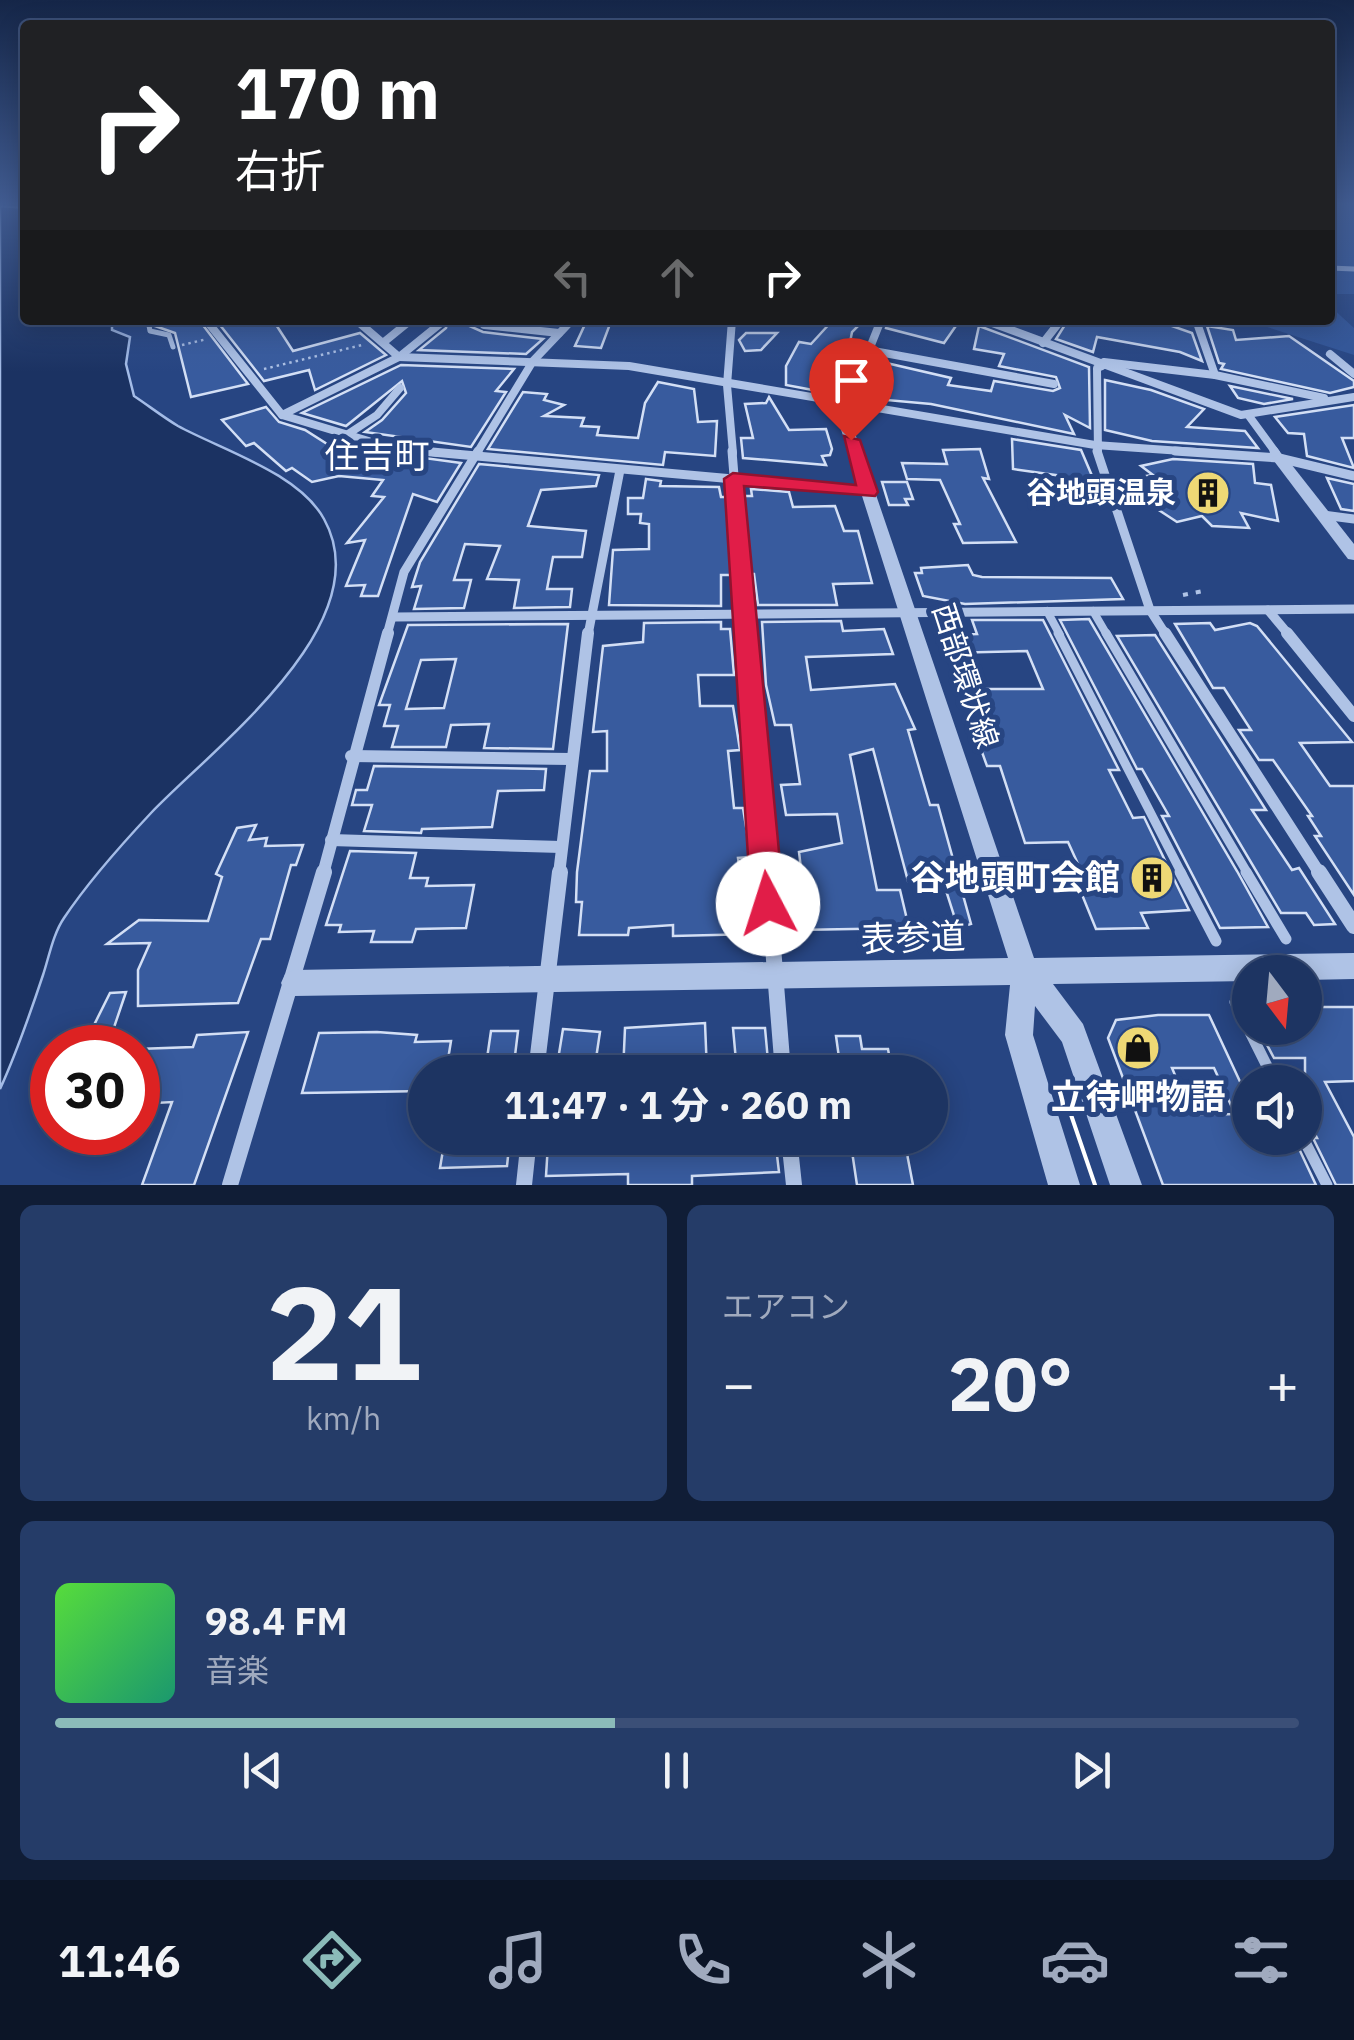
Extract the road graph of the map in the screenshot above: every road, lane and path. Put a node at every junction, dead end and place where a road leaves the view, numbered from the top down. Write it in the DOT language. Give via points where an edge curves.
graph roads {
  1 [pos="149,325"];
  2 [pos="210,325"];
  3 [pos="362,325"];
  4 [pos="403,325"];
  5 [pos="438,325"];
  6 [pos="492,325"];
  7 [pos="567,325"];
  8 [pos="732,325"];
  9 [pos="879,325"];
  10 [pos="997,325"];
  11 [pos="1057,325"];
  12 [pos="1198,325"];
  13 [pos="559,334"];
  14 [pos="220,336"];
  15 [pos="382,341"];
  16 [pos="1043,343"];
  17 [pos="173,347"];
  18 [pos="868,350"];
  19 [pos="1330,354"];
  20 [pos="399,357"];
  21 [pos="533,360"];
  22 [pos="1088,361"];
  23 [pos="1102,366"];
  24 [pos="250,372"];
  25 [pos="1354,374"];
  26 [pos="1215,375"];
  27 [pos="1054,384"];
  28 [pos="727,385"];
  29 [pos="400,388"];
  30 [pos="1354,397"];
  31 [pos="1326,398"];
  32 [pos="843,405"];
  33 [pos="282,415"];
  34 [pos="1248,416"];
  35 [pos="345,436"];
  36 [pos="1096,445"];
  37 [pos="472,458"];
  38 [pos="1279,458"];
  39 [pos="620,470"];
  40 [pos="1354,476"];
  41 [pos="733,479"];
  42 [pos="868,492"];
  43 [pos="1323,515"];
  44 [pos="1354,519"];
  45 [pos="1354,556"];
  46 [pos="1354,609"];
  47 [pos="1150,610"];
  48 [pos="1268,610"];
  49 [pos="1094,611"];
  50 [pos="1047,612"];
  51 [pos="907,614"];
  52 [pos="590,615"];
  53 [pos="744,615"];
  54 [pos="395,617"];
  55 [pos="1354,716"];
  56 [pos="351,756"];
  57 [pos="571,759"];
  58 [pos="331,840"];
  59 [pos="561,847"];
  60 [pos="1354,926"];
  61 [pos="1286,939"];
  62 [pos="1216,941"];
  63 [pos="1354,966"];
  64 [pos="1025,970"];
  65 [pos="774,977"];
  66 [pos="546,980"];
  67 [pos="294,983"];
  68 [pos="538,1055"];
  69 [pos="781,1055"];
  70 [pos="527,1155"];
  71 [pos="791,1155"];
  72 [pos="1312,1155"];
  73 [pos="230,1185"];
  74 [pos="524,1185"];
  75 [pos="794,1185"];
  76 [pos="1064,1185"];
  77 [pos="1126,1185"];
  78 [pos="1327,1185"];
  1 -- 17 [label="lane" via="168,335"];
  2 -- 14 [label="street"];
  3 -- 15 [label="street"];
  4 -- 15 [label="street"];
  5 -- 20 [label="street"];
  6 -- 13 [label="street"];
  7 -- 13 [label="street"];
  8 -- 28 [label="street"];
  9 -- 18 [label="street"];
  10 -- 16 [label="street"];
  11 -- 16 [label="street"];
  12 -- 26 [label="street"];
  13 -- 21 [label="street"];
  14 -- 17 [label="path"];
  14 -- 24 [label="street"];
  15 -- 20 [label="street"];
  15 -- 24 [label="path"];
  16 -- 22 [label="street"];
  18 -- 27 [label="street"];
  18 -- 32 [label="street"];
  19 -- 25 [label="street"];
  20 -- 21 [label="street"];
  20 -- 33 [label="street"];
  21 -- 28 [label="street" via="628,366"];
  21 -- 37 [label="street"];
  22 -- 23 [label="street"];
  22 -- 26 [label="street"];
  23 -- 34 [label="street"];
  23 -- 36 [label="street"];
  24 -- 33 [label="street"];
  26 -- 31 [label="street"];
  28 -- 32 [label="street"];
  28 -- 41 [label="street"];
  29 -- 35 [label="street" via="377,415"];
  30 -- 31 [label="street"];
  31 -- 34 [label="street"];
  32 -- 36 [label="street"];
  32 -- 42 [label="street, 西部環状線"];
  33 -- 35 [label="street"];
  34 -- 38 [label="street"];
  35 -- 37 [label="street"];
  36 -- 38 [label="street"];
  36 -- 47 [label="street"];
  37 -- 39 [label="street"];
  37 -- 54 [label="street" via="404,572"];
  38 -- 40 [label="street"];
  38 -- 43 [label="street"];
  39 -- 41 [label="street"];
  39 -- 52 [label="street"];
  41 -- 42 [label="street"];
  41 -- 53 [label="street"];
  42 -- 51 [label="street, 西部環状線"];
  43 -- 44 [label="street"];
  43 -- 45 [label="street"];
  46 -- 48 [label="street"];
  47 -- 48 [label="street"];
  47 -- 49 [label="street"];
  47 -- 60 [label="street"];
  48 -- 55 [label="street"];
  49 -- 50 [label="street"];
  49 -- 61 [label="lane"];
  50 -- 51 [label="street"];
  50 -- 62 [label="lane"];
  51 -- 53 [label="street"];
  51 -- 64 [label="street, 西部環状線"];
  52 -- 53 [label="street"];
  52 -- 54 [label="street"];
  52 -- 57 [label="street"];
  53 -- 65 [label="street"];
  54 -- 56 [label="street"];
  56 -- 57 [label="street"];
  56 -- 58 [label="street"];
  57 -- 59 [label="street"];
  58 -- 59 [label="street"];
  58 -- 67 [label="street"];
  59 -- 66 [label="street"];
  63 -- 64 [label="street, 表参道"];
  64 -- 65 [label="street, 表参道"];
  64 -- 76 [label="street, 西部環状線" via="1019,1034"];
  64 -- 77 [label="street, 西部環状線" via="1074,1034"];
  65 -- 66 [label="street, 表参道"];
  65 -- 69 [label="street"];
  66 -- 67 [label="street, 表参道"];
  66 -- 68 [label="street"];
  67 -- 73 [label="street"];
  70 -- 74 [label="street"];
  71 -- 75 [label="street"];
  72 -- 78 [label="lane"];
}
